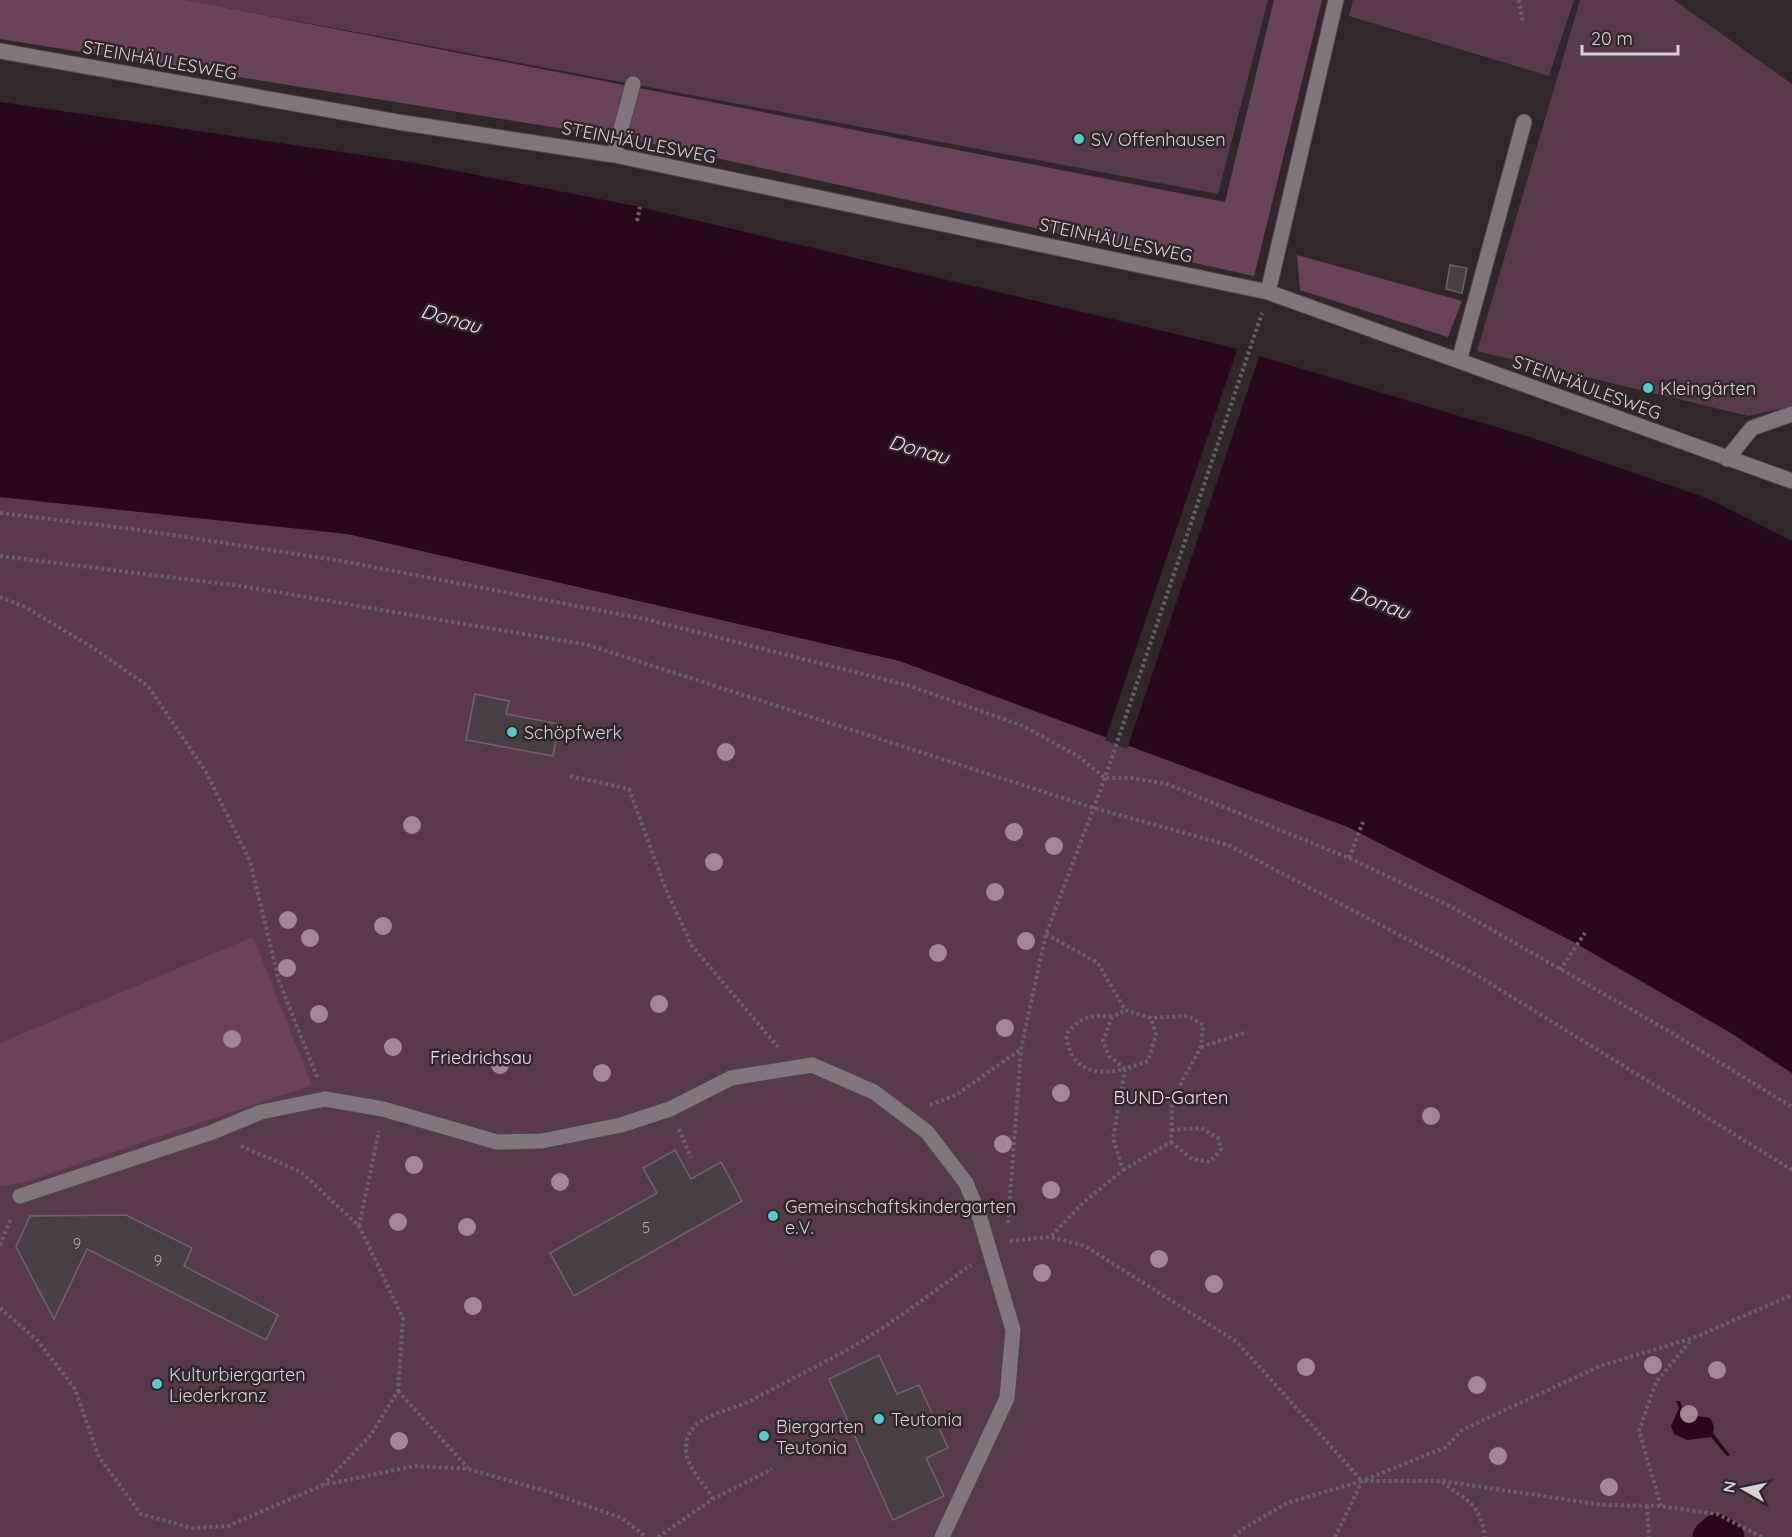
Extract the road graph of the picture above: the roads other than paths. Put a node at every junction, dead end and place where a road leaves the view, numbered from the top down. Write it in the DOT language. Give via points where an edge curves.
graph roads {
  1 [pos="1336,0"];
  2 [pos="0,51"];
  3 [pos="633,84"];
  4 [pos="1524,122"];
  5 [pos="614,155"];
  6 [pos="1268,292"];
  7 [pos="1459,361"];
  8 [pos="1792,414"];
  9 [pos="1727,459"];
  10 [pos="1792,481"];
  11 [pos="20,1196"];
  12 [pos="942,1537"];
  1 -- 6 [label="lane"];
  2 -- 5 [label="lane, STEINHÄULESWEG" via="398,122"];
  3 -- 5 [label="lane"];
  4 -- 7 [label="lane"];
  5 -- 6 [label="lane, STEINHÄULESWEG"];
  6 -- 7 [label="lane, STEINHÄULESWEG"];
  7 -- 9 [label="lane, STEINHÄULESWEG"];
  8 -- 9 [label="lane" via="1752,428"];
  9 -- 10 [label="lane, STEINHÄULESWEG"];
  11 -- 12 [label="lane" via="210,1133 261,1112 325,1099 383,1109 497,1142 542,1141 621,1125 670,1108 731,1078 812,1065 874,1092 927,1132 966,1184 991,1250 1013,1330 1006,1398"];
}
